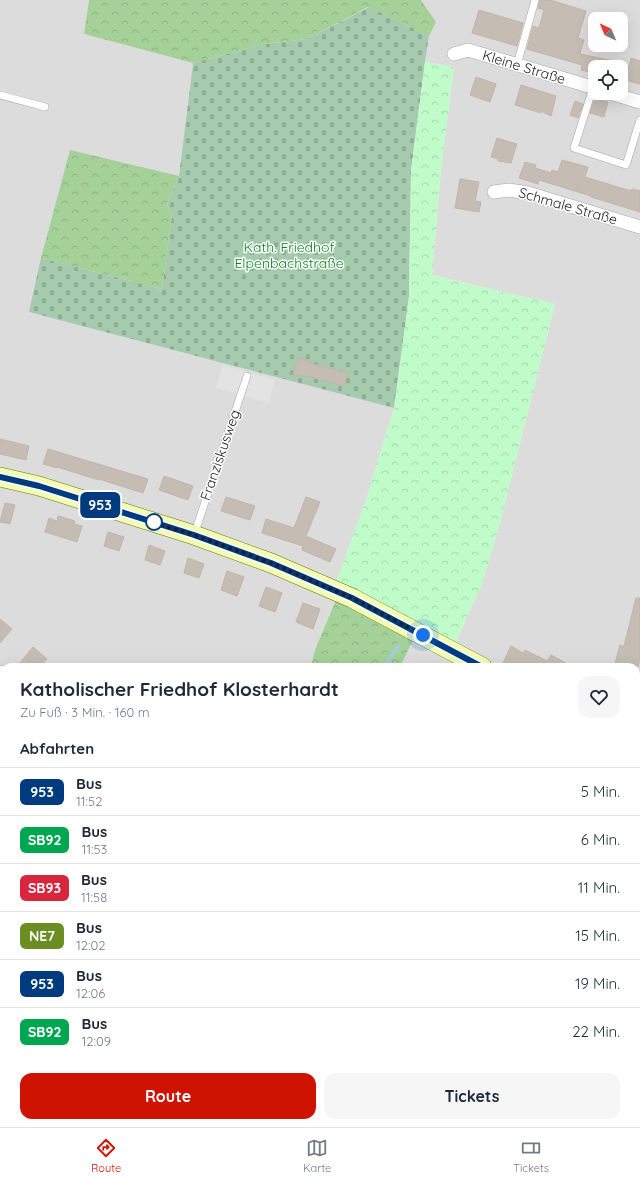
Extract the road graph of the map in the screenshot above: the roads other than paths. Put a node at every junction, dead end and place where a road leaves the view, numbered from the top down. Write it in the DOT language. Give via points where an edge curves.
graph roads {
  1 [pos="535,0"];
  2 [pos="454,54"];
  3 [pos="516,65"];
  4 [pos="588,86"];
  5 [pos="0,95"];
  6 [pos="628,98"];
  7 [pos="590,100"];
  8 [pos="640,102"];
  9 [pos="45,107"];
  10 [pos="640,120"];
  11 [pos="494,192"];
  12 [pos="640,227"];
  13 [pos="247,376"];
  14 [pos="0,477"];
  15 [pos="194,535"];
  16 [pos="474,663"];
  1 -- 3 [label="lane"];
  2 -- 3 [label="street, Kleine Straße" via="468,50"];
  3 -- 4 [label="street, Kleine Straße"];
  5 -- 9 [label="lane"];
  6 -- 8 [label="street"];
  7 -- 10 [label="lane" via="574,148 626,165"];
  11 -- 12 [label="street, Schmale Straße" via="509,190 528,193"];
  13 -- 15 [label="lane, Franziskusweg"];
  14 -- 15 [label="street" via="39,486"];
  15 -- 16 [label="street" via="271,563 352,598"];
}
